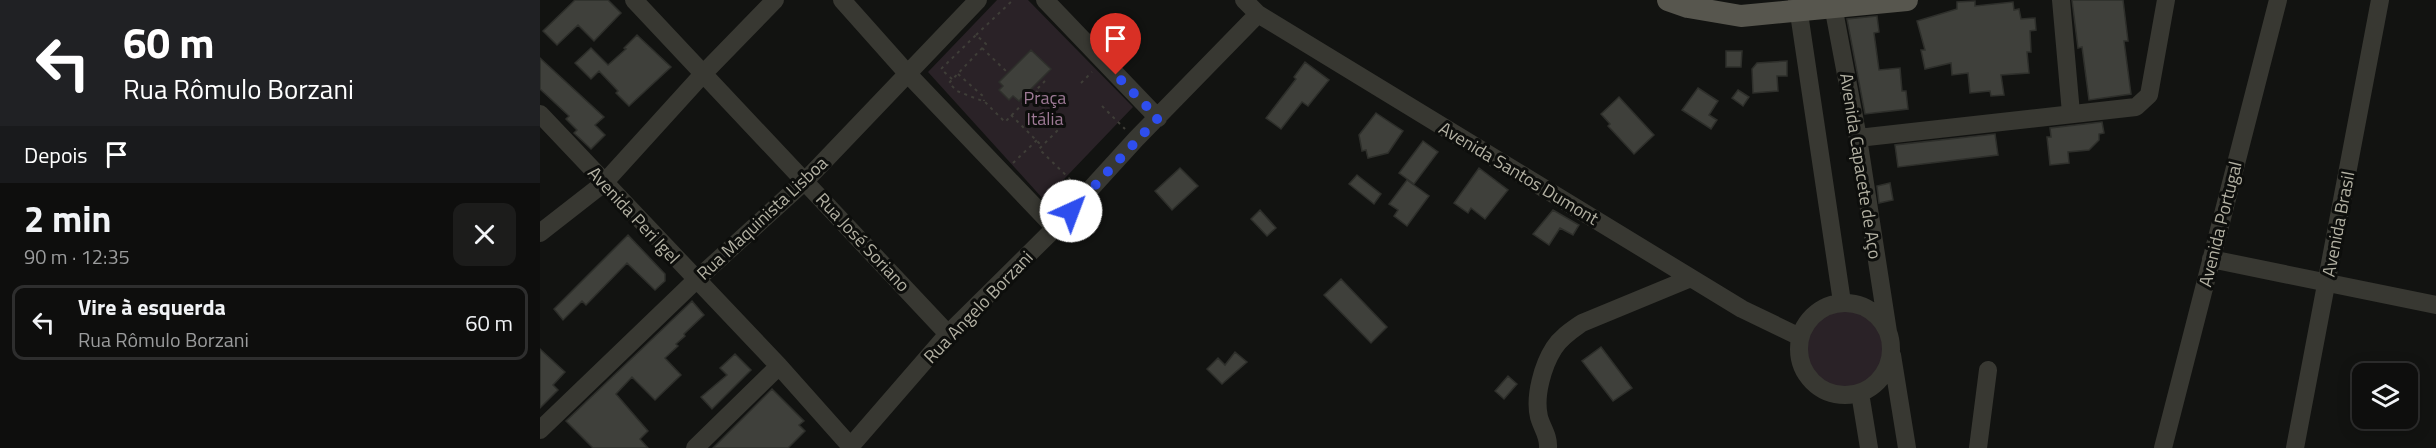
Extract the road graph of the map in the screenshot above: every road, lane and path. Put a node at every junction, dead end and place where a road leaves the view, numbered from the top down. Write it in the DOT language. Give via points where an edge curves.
graph roads {
  1 [pos="634,0"];
  2 [pos="775,0"];
  3 [pos="842,0"];
  4 [pos="978,0"];
  5 [pos="1013,0"];
  6 [pos="1045,0"];
  7 [pos="1244,0"];
  8 [pos="1668,0"];
  9 [pos="1906,0"];
  10 [pos="2061,0"];
  11 [pos="2166,0"];
  12 [pos="2278,0"];
  13 [pos="2380,0"];
  14 [pos="1833,3"];
  15 [pos="1798,5"];
  16 [pos="1257,14"];
  17 [pos="975,35"];
  18 [pos="982,48"];
  19 [pos="907,73"];
  20 [pos="1008,73"];
  21 [pos="703,74"];
  22 [pos="958,74"];
  23 [pos="952,79"];
  24 [pos="1045,81"];
  25 [pos="1036,91"];
  26 [pos="985,102"];
  27 [pos="1051,105"];
  28 [pos="1102,106"];
  29 [pos="540,114"];
  30 [pos="2071,114"];
  31 [pos="1011,115"];
  32 [pos="1158,118"];
  33 [pos="1063,125"];
  34 [pos="1858,138"];
  35 [pos="1136,139"];
  36 [pos="1037,140"];
  37 [pos="1042,146"];
  38 [pos="1003,173"];
  39 [pos="806,180"];
  40 [pos="604,183"];
  41 [pos="1086,195"];
  42 [pos="1055,228"];
  43 [pos="540,233"];
  44 [pos="2211,259"];
  45 [pos="1692,278"];
  46 [pos="695,281"];
  47 [pos="2327,283"];
  48 [pos="1842,302"];
  49 [pos="2436,305"];
  50 [pos="1888,332"];
  51 [pos="948,334"];
  52 [pos="1800,337"];
  53 [pos="1891,352"];
  54 [pos="778,366"];
  55 [pos="1988,370"];
  56 [pos="1860,393"];
  57 [pos="540,430"];
  58 [pos="851,447"];
  59 [pos="695,448"];
  60 [pos="1548,448"];
  61 [pos="1869,448"];
  62 [pos="1907,448"];
  63 [pos="1978,448"];
  64 [pos="2163,448"];
  65 [pos="2295,448"];
  1 -- 21 [label="street, Rua José Soriano"];
  2 -- 21 [label="street"];
  3 -- 19 [label="street"];
  4 -- 19 [label="street, Rua Maquinista Lisboa"];
  5 -- 17 [label="path"];
  6 -- 32 [label="street"];
  7 -- 16 [label="street, Avenida Santos Dumont"];
  8 -- 15 [label="main road" via="1741,16"];
  9 -- 14 [label="main road"];
  10 -- 30 [label="street"];
  11 -- 30 [label="street" via="2149,95 2136,107"];
  12 -- 44 [label="street, Avenida Portugal"];
  13 -- 47 [label="street, Avenida Brasil"];
  14 -- 15 [label="main road"];
  14 -- 34 [label="street, Avenida Capacete de Aço"];
  15 -- 48 [label="street, Avenida Capacete de Aço"];
  16 -- 32 [label="street, Rua Angelo Borzani"];
  16 -- 45 [label="street, Avenida Santos Dumont"];
  17 -- 18 [label="path" via="986,44"];
  17 -- 23 [label="path" via="941,69"];
  18 -- 20 [label="path"];
  18 -- 22 [label="path"];
  19 -- 38 [label="street"];
  19 -- 39 [label="street, Rua Maquinista Lisboa"];
  21 -- 39 [label="street, Rua José Soriano"];
  21 -- 40 [label="street"];
  22 -- 23 [label="path"];
  22 -- 26 [label="path"];
  23 -- 26 [label="path" via="949,82 957,91"];
  24 -- 25 [label="path"];
  25 -- 27 [label="path"];
  25 -- 31 [label="path"];
  26 -- 31 [label="path" via="1005,122"];
  28 -- 35 [label="path"];
  29 -- 40 [label="street, Avenida Peri Igel"];
  30 -- 34 [label="street"];
  31 -- 36 [label="path"];
  32 -- 35 [label="street, Rua Angelo Borzani"];
  33 -- 37 [label="path"];
  34 -- 50 [label="street, Avenida Capacete de Aço"];
  35 -- 41 [label="street, Rua Angelo Borzani"];
  36 -- 37 [label="path"];
  36 -- 38 [label="path"];
  37 -- 41 [label="path" via="1039,149"];
  38 -- 42 [label="street"];
  39 -- 46 [label="street, Rua Maquinista Lisboa"];
  39 -- 51 [label="street, Rua José Soriano"];
  40 -- 43 [label="street"];
  40 -- 46 [label="street, Avenida Peri Igel"];
  41 -- 42 [label="street, Rua Angelo Borzani"];
  42 -- 51 [label="street, Rua Angelo Borzani"];
  44 -- 47 [label="street"];
  44 -- 64 [label="street, Avenida Portugal"];
  45 -- 52 [label="street, Avenida Santos Dumont" via="1742,309"];
  45 -- 60 [label="street" via="1582,323 1554,348 1544,368 1539,397 1539,418"];
  46 -- 54 [label="street, Avenida Peri Igel"];
  46 -- 57 [label="street, Rua Maquinista Lisboa"];
  47 -- 49 [label="street"];
  47 -- 65 [label="street, Avenida Brasil"];
  48 -- 50 [label="street" via="1870,310"];
  48 -- 52 [label="street" via="1815,313"];
  50 -- 53 [label="street"];
  51 -- 58 [label="street, Rua Angelo Borzani"];
  52 -- 56 [label="street" via="1798,351 1808,378 1832,393"];
  53 -- 56 [label="street" via="1882,377"];
  53 -- 62 [label="street"];
  54 -- 58 [label="street, Avenida Peri Igel"];
  54 -- 59 [label="street"];
  55 -- 63 [label="street"];
  56 -- 61 [label="street"];
}
